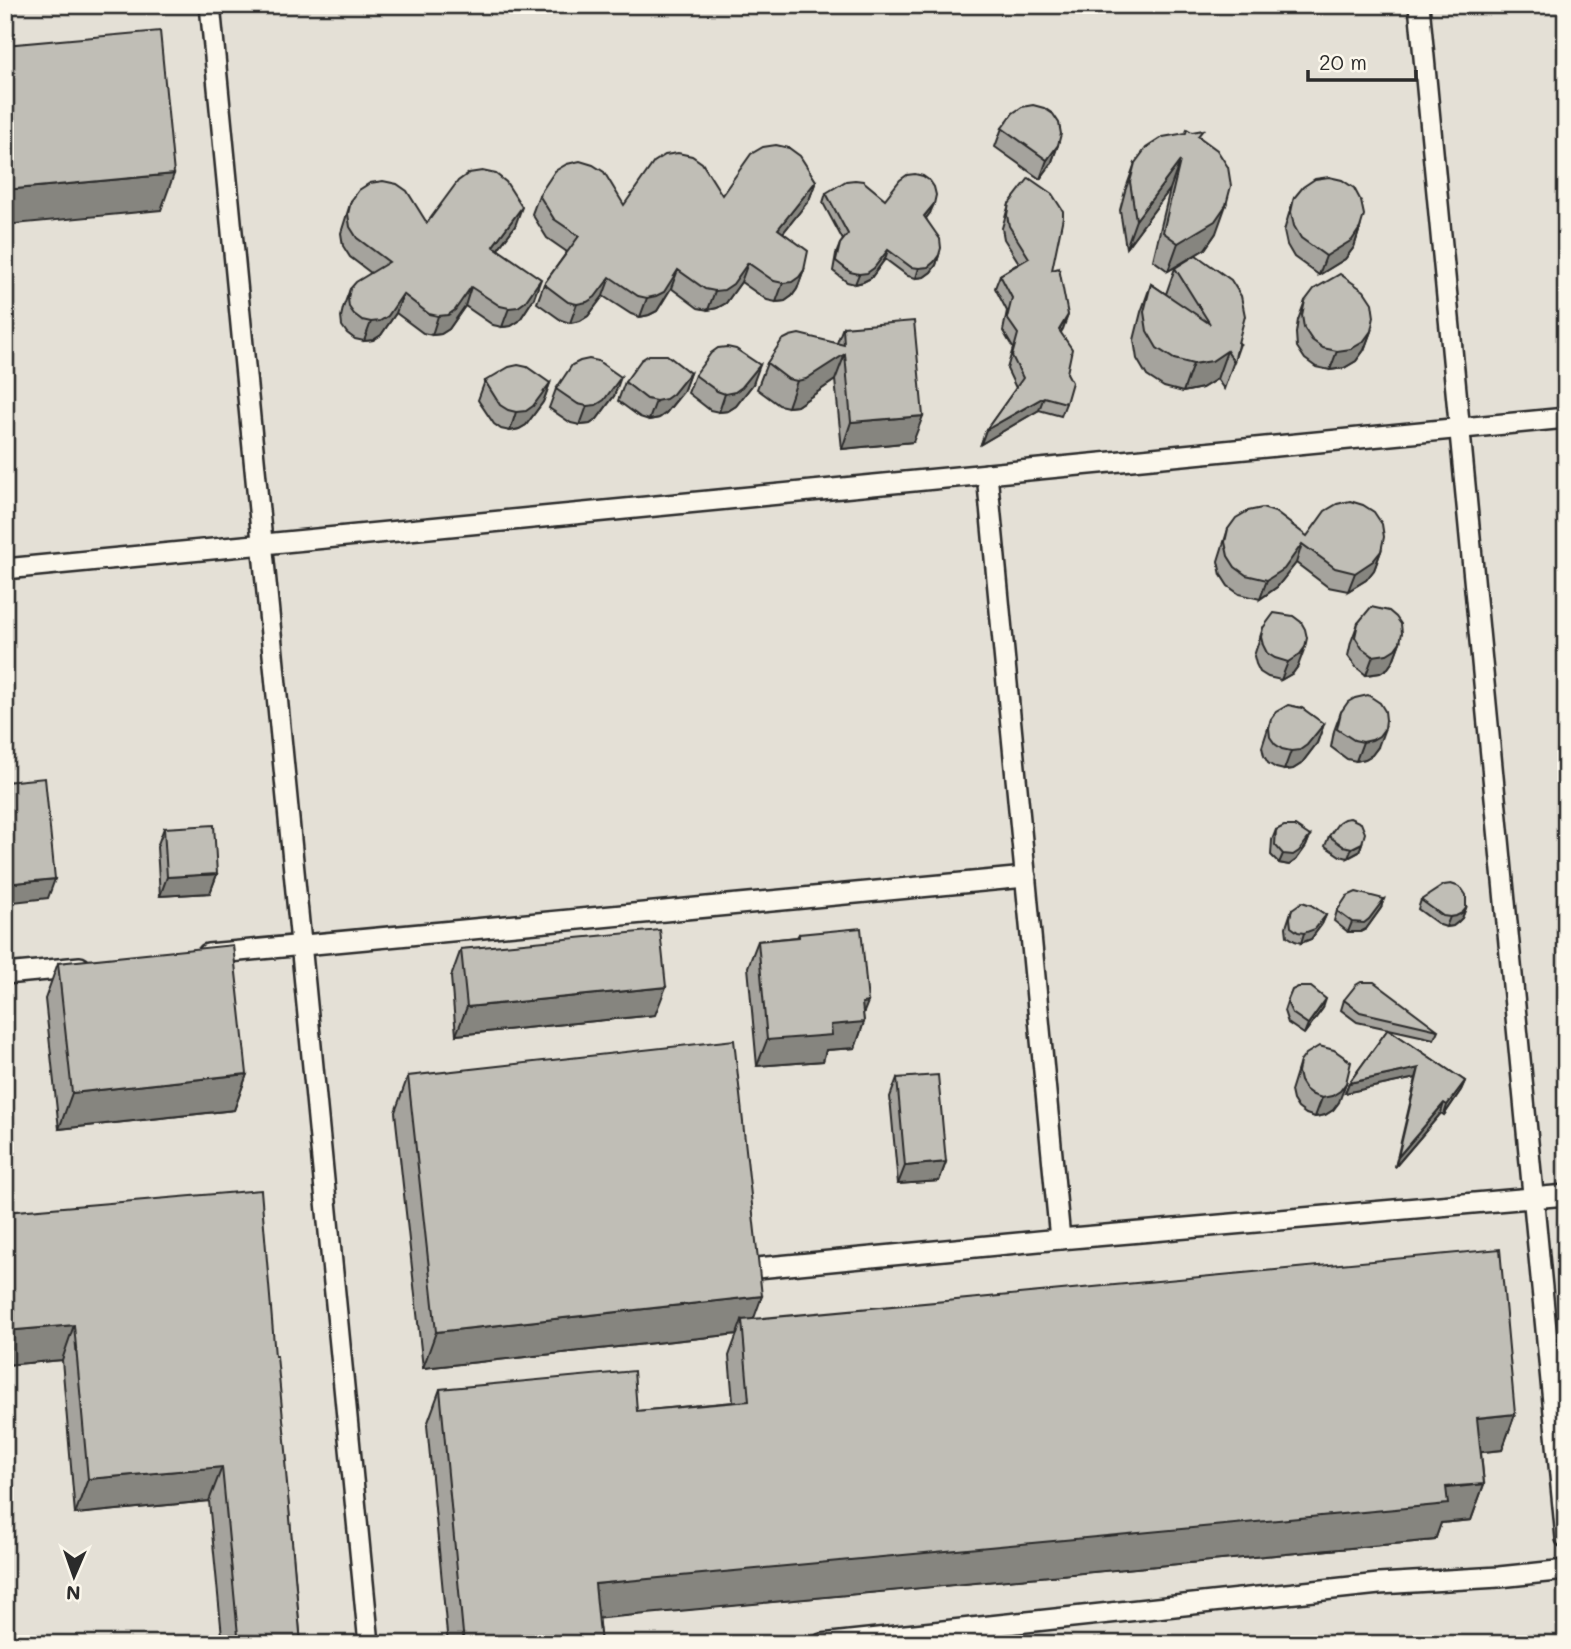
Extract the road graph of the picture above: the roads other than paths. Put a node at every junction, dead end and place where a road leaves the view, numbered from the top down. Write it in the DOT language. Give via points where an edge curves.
graph roads {
  1 [pos="210,5"];
  2 [pos="1419,5"];
  3 [pos="1566,418"];
  4 [pos="1460,428"];
  5 [pos="987,474"];
  6 [pos="262,544"];
  7 [pos="5,569"];
  8 [pos="1026,877"];
  9 [pos="301,946"];
  10 [pos="194,956"];
  11 [pos="99,965"];
  12 [pos="5,974"];
  13 [pos="1566,1195"];
  14 [pos="1534,1198"];
  15 [pos="1060,1239"];
  16 [pos="757,1268"];
  17 [pos="1566,1538"];
  18 [pos="1566,1570"];
  19 [pos="369,1644"];
  20 [pos="822,1644"];
  1 -- 6 [label="lane"];
  2 -- 4 [label="lane"];
  3 -- 4 [label="lane"];
  4 -- 5 [label="lane"];
  4 -- 14 [label="lane"];
  5 -- 6 [label="lane"];
  5 -- 8 [label="lane"];
  6 -- 7 [label="lane"];
  6 -- 9 [label="lane"];
  8 -- 9 [label="lane"];
  8 -- 15 [label="lane"];
  9 -- 10 [label="lane"];
  9 -- 19 [label="lane"];
  11 -- 12 [label="lane"];
  13 -- 14 [label="lane"];
  14 -- 15 [label="lane"];
  14 -- 17 [label="lane"];
  15 -- 16 [label="lane"];
  18 -- 20 [label="lane" via="1378,1584"];
}
